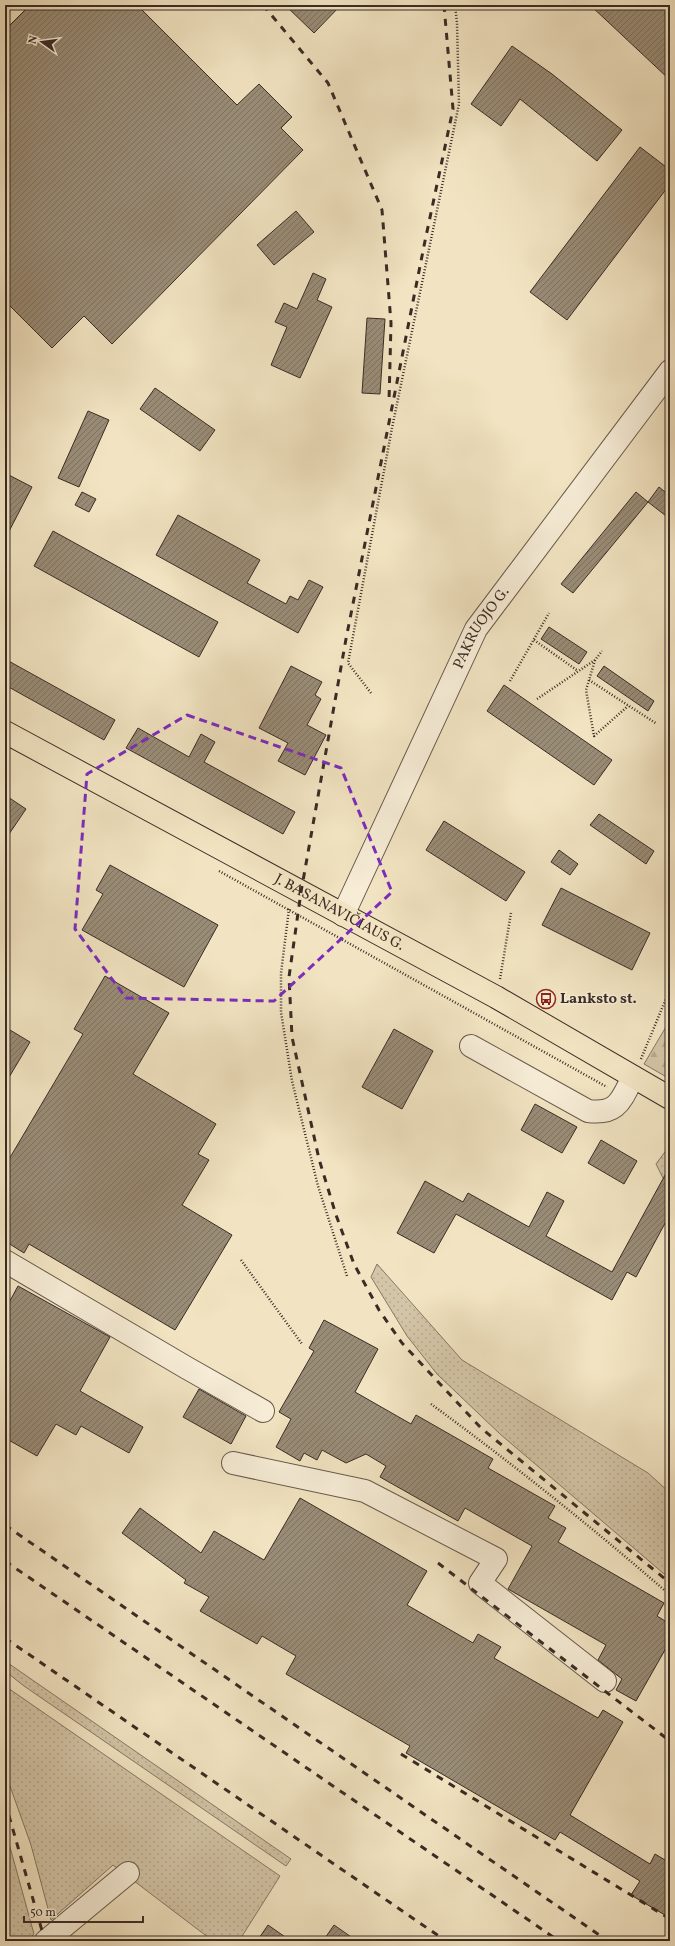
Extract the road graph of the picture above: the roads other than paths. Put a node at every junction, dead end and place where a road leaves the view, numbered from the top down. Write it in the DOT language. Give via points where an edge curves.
graph roads {
  1 [pos="670,371"];
  2 [pos="5,732"];
  3 [pos="343,915"];
  4 [pos="471,1046"];
  5 [pos="628,1087"];
  6 [pos="670,1098"];
  7 [pos="5,1261"];
  8 [pos="263,1411"];
  9 [pos="233,1463"];
  10 [pos="605,1681"];
  11 [pos="128,1873"];
  12 [pos="46,1941"];
  1 -- 3 [label="street, PAKRUOJO G." via="476,629"];
  2 -- 3 [label="main road, J. BASANAVIČIAUS G."];
  3 -- 5 [label="main road, J. BASANAVIČIAUS G." via="496,997"];
  4 -- 5 [label="street" via="588,1111 612,1110"];
  5 -- 6 [label="main road, J. BASANAVIČIAUS G."];
  7 -- 8 [label="street"];
  9 -- 10 [label="street" via="364,1491 496,1559 480,1583"];
  11 -- 12 [label="street"];
}
